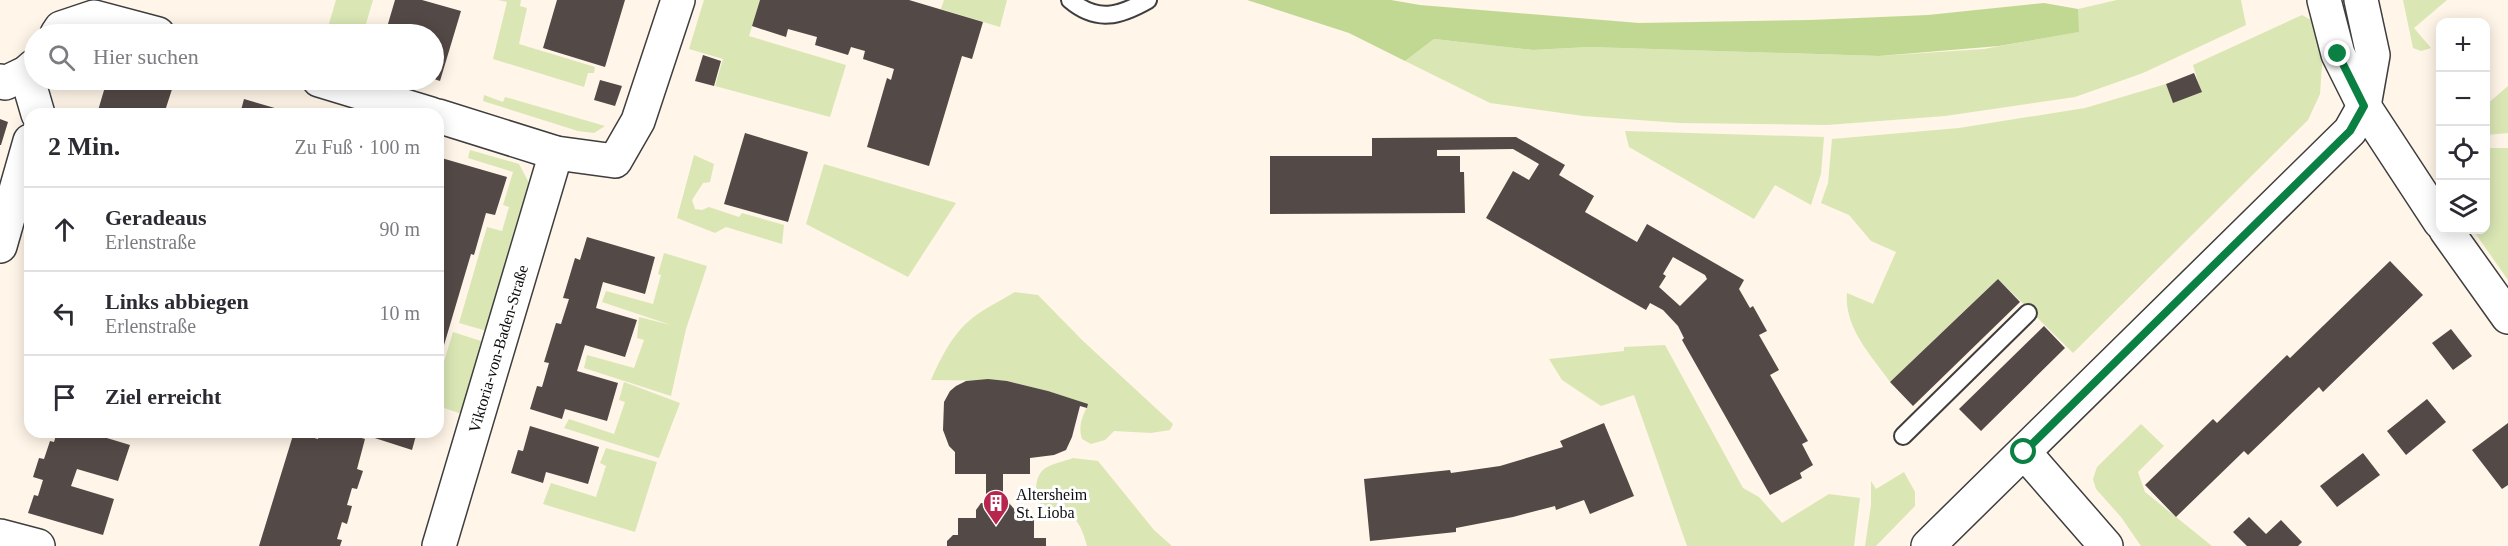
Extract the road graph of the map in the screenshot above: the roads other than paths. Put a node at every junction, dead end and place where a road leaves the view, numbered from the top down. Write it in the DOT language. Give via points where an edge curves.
graph roads {
  1 [pos="678,0"];
  2 [pos="1070,0"];
  3 [pos="1148,0"];
  4 [pos="2324,0"];
  5 [pos="2361,0"];
  6 [pos="73,24"];
  7 [pos="120,24"];
  8 [pos="27,90"];
  9 [pos="352,90"];
  10 [pos="2364,106"];
  11 [pos="35,108"];
  12 [pos="411,108"];
  13 [pos="444,118"];
  14 [pos="556,153"];
  15 [pos="24,162"];
  16 [pos="2436,216"];
  17 [pos="2449,234"];
  18 [pos="0,246"];
  19 [pos="2028,313"];
  20 [pos="2508,317"];
  21 [pos="1903,436"];
  22 [pos="2024,452"];
  23 [pos="0,536"];
  24 [pos="38,546"];
  25 [pos="439,546"];
  26 [pos="1928,546"];
  27 [pos="2106,546"];
  1 -- 14 [label="street" via="638,121 615,161"];
  2 -- 3 [label="lane" via="1082,10 1104,16 1128,12"];
  4 -- 10 [label="street" via="2338,54"];
  5 -- 10 [label="street" via="2373,55"];
  6 -- 7 [label="street" via="94,17"];
  8 -- 11 [label="street"];
  9 -- 12 [label="street"];
  10 -- 16 [label="street"];
  10 -- 22 [label="street" via="2350,131"];
  13 -- 14 [label="street"];
  14 -- 25 [label="street, Viktoria-von-Baden-Straße"];
  15 -- 18 [label="street"];
  17 -- 20 [label="street"];
  19 -- 21 [label="lane"];
  22 -- 26 [label="street"];
  22 -- 27 [label="street"];
  23 -- 24 [label="street"];
}
